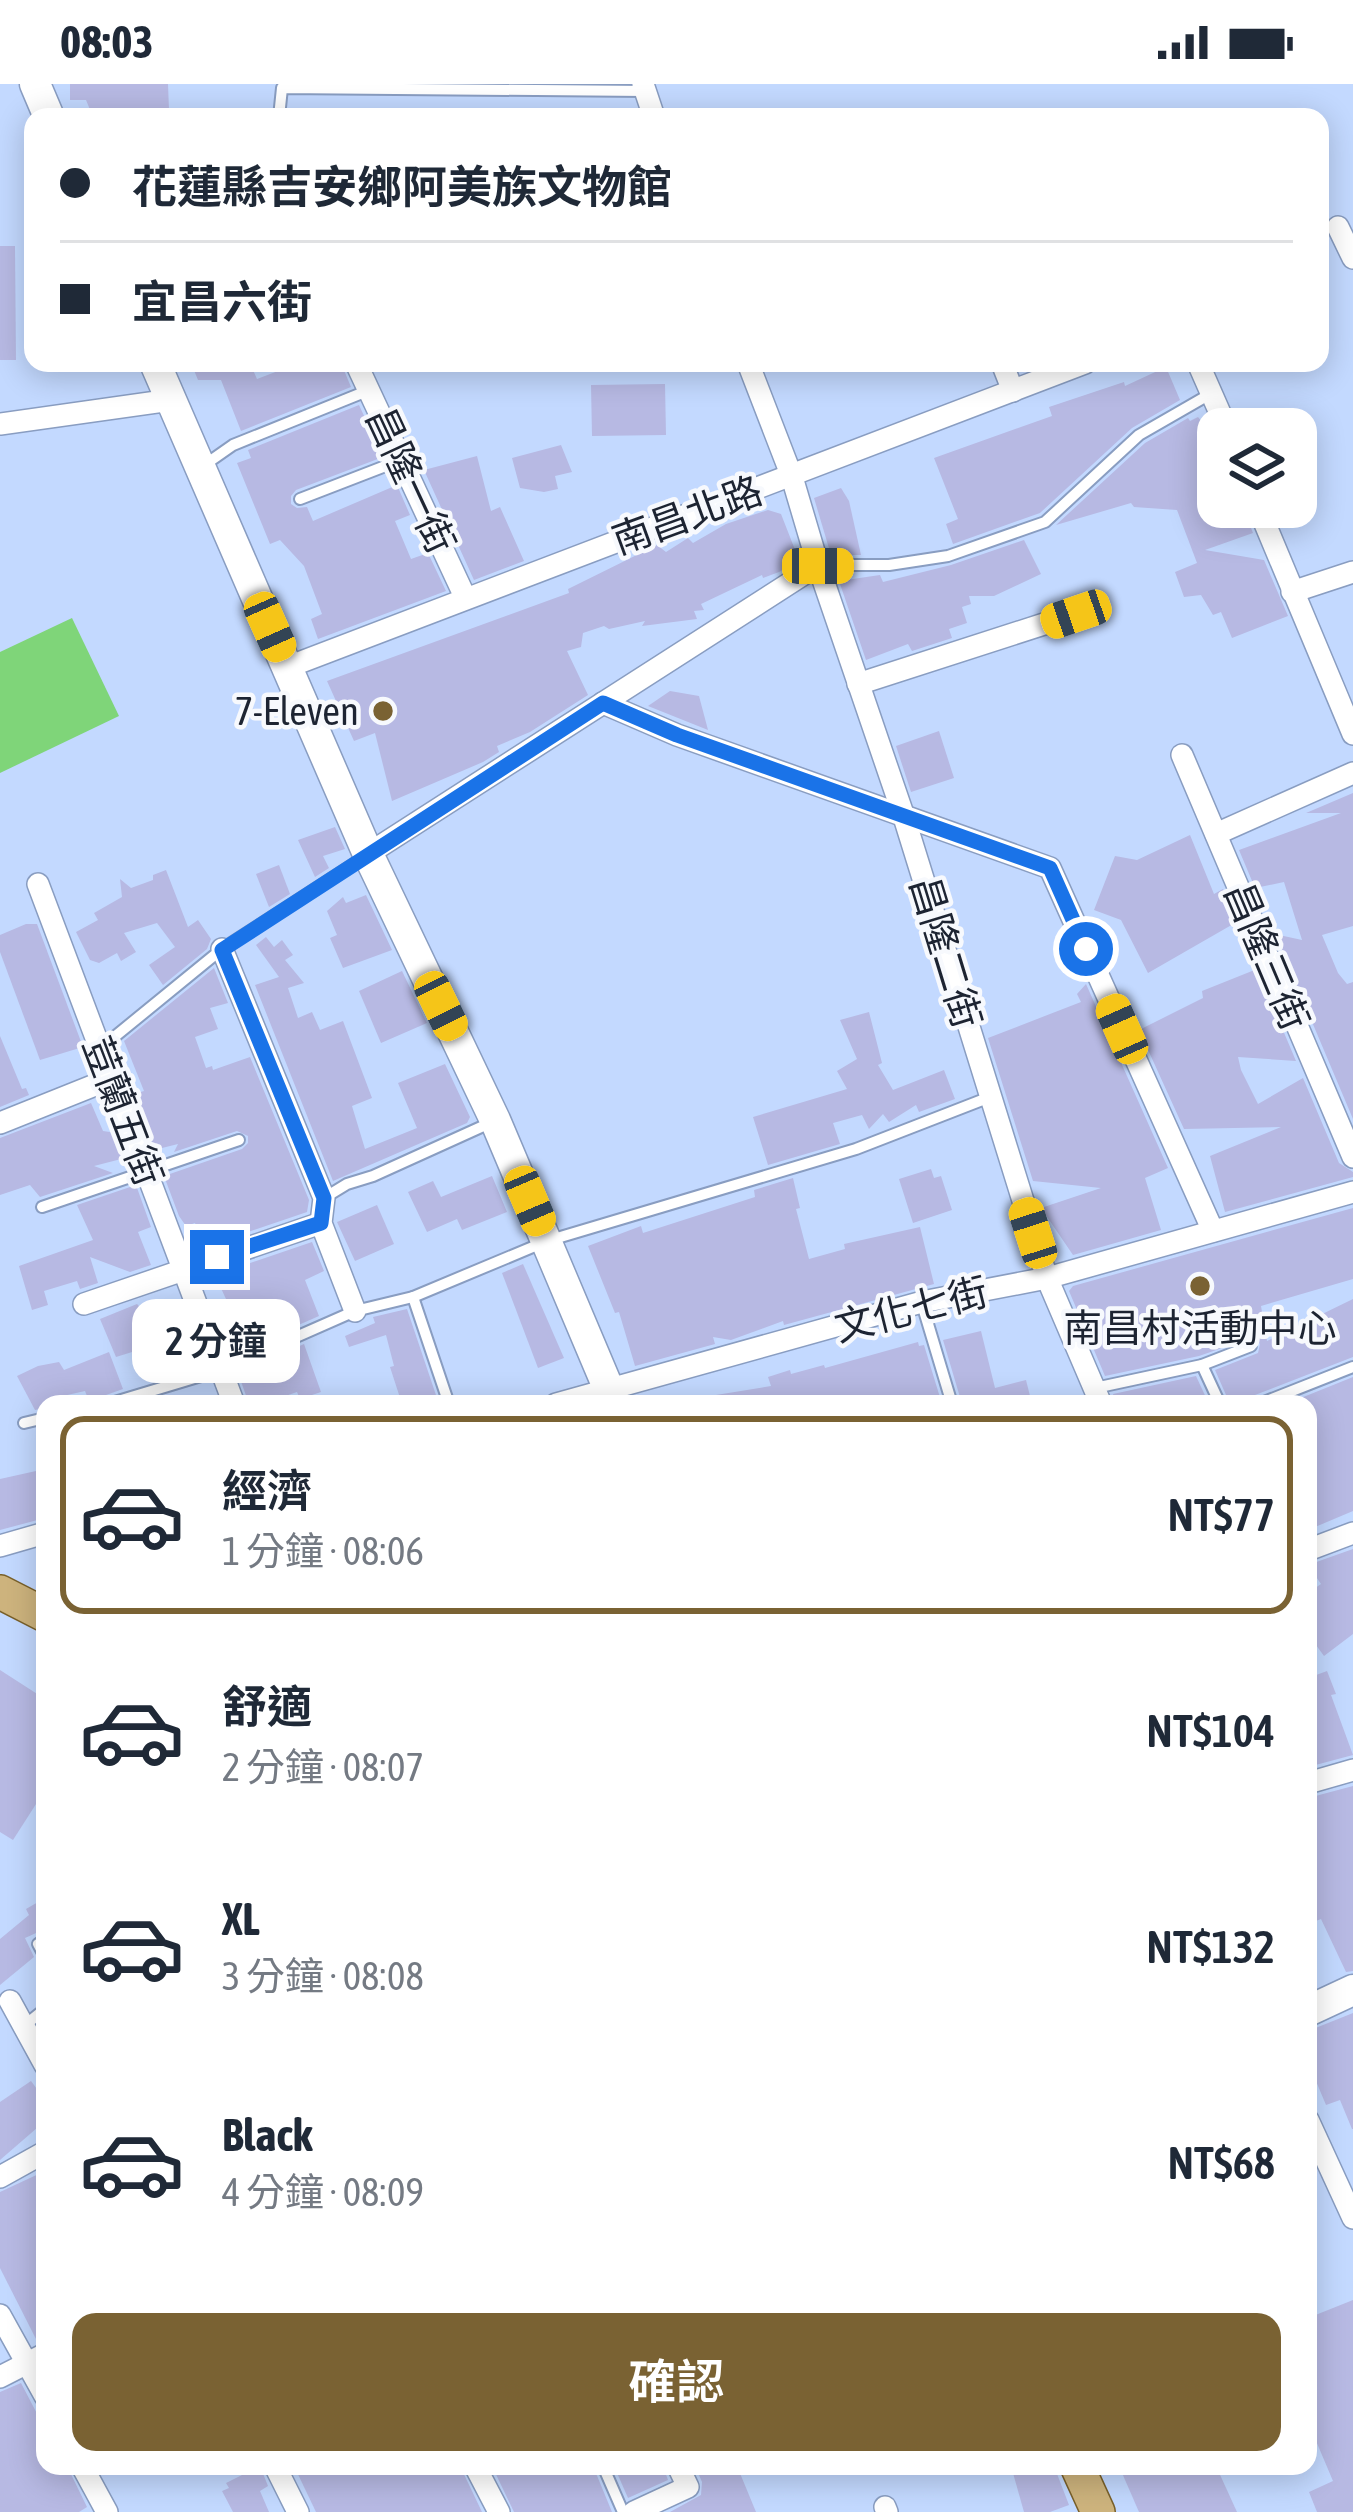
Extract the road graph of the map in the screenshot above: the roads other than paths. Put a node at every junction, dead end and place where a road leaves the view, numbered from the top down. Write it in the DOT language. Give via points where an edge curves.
graph roads {
  1 [pos="644,87"];
  2 [pos="280,108"];
  3 [pos="1337,227"];
  4 [pos="1353,258"];
  5 [pos="159,372"];
  6 [pos="360,372"];
  7 [pos="751,372"];
  8 [pos="1006,372"];
  9 [pos="1062,372"];
  10 [pos="1202,372"];
  11 [pos="367,387"];
  12 [pos="1013,391"];
  13 [pos="1212,393"];
  14 [pos="171,400"];
  15 [pos="1218,408"];
  16 [pos="0,424"];
  17 [pos="404,459"];
  18 [pos="201,468"];
  19 [pos="792,477"];
  20 [pos="300,499"];
  21 [pos="1266,528"];
  22 [pos="818,566"];
  23 [pos="1353,572"];
  24 [pos="1292,592"];
  25 [pos="466,597"];
  26 [pos="1076,614"];
  27 [pos="288,667"];
  28 [pos="858,684"];
  29 [pos="603,703"];
  30 [pos="1353,734"];
  31 [pos="1182,755"];
  32 [pos="1353,772"];
  33 [pos="903,814"];
  34 [pos="1216,834"];
  35 [pos="368,854"];
  36 [pos="38,884"];
  37 [pos="222,950"];
  38 [pos="99,1049"];
  39 [pos="110,1079"];
  40 [pos="990,1097"];
  41 [pos="495,1120"];
  42 [pos="0,1123"];
  43 [pos="239,1140"];
  44 [pos="1353,1157"];
  45 [pos="146,1173"];
  46 [pos="1353,1192"];
  47 [pos="324,1198"];
  48 [pos="42,1207"];
  49 [pos="321,1223"];
  50 [pos="1213,1231"];
  51 [pos="547,1241"];
  52 [pos="182,1269"];
  53 [pos="1048,1278"];
  54 [pos="413,1297"];
  55 [pos="922,1302"];
  56 [pos="84,1304"];
  57 [pos="355,1311"];
  58 [pos="1251,1346"];
  59 [pos="1202,1365"];
  60 [pos="1353,1367"];
  61 [pos="221,1370"];
  62 [pos="138,1395"];
  63 [pos="231,1395"];
  64 [pos="446,1395"];
  65 [pos="611,1395"];
  66 [pos="619,1395"];
  67 [pos="949,1395"];
  68 [pos="1098,1395"];
  69 [pos="1101,1395"];
  70 [pos="1216,1395"];
  71 [pos="1281,1395"];
  72 [pos="36,1420"];
  73 [pos="24,1423"];
  74 [pos="1353,1533"];
  75 [pos="36,1536"];
  76 [pos="0,1546"];
  77 [pos="1317,1547"];
  78 [pos="0,1592"];
  79 [pos="36,1610"];
  80 [pos="1353,1770"];
  81 [pos="1317,1781"];
  82 [pos="1353,1990"];
  83 [pos="10,2001"];
  84 [pos="1317,2002"];
  85 [pos="36,2016"];
  86 [pos="24,2026"];
  87 [pos="36,2048"];
  88 [pos="1317,2140"];
  89 [pos="36,2157"];
  90 [pos="0,2177"];
  91 [pos="1353,2218"];
  92 [pos="0,2315"];
  93 [pos="36,2358"];
  94 [pos="0,2377"];
  95 [pos="87,2475"];
  96 [pos="280,2475"];
  97 [pos="480,2475"];
  98 [pos="607,2475"];
  99 [pos="1081,2475"];
  100 [pos="683,2476"];
  101 [pos="107,2512"];
  102 [pos="298,2512"];
  103 [pos="499,2512"];
  104 [pos="623,2512"];
  105 [pos="634,2512"];
  106 [pos="1097,2512"];
  1 -- 2 [label="lane" via="282,88"];
  3 -- 4 [label="street"];
  5 -- 14 [label="street"];
  6 -- 11 [label="street, 昌隆一街"];
  7 -- 19 [label="street, 昌隆二街"];
  8 -- 12 [label="street"];
  9 -- 12 [label="street, 南昌北路"];
  10 -- 13 [label="street"];
  11 -- 17 [label="street, 昌隆一街"];
  11 -- 18 [label="lane"];
  12 -- 19 [label="street, 南昌北路"];
  13 -- 15 [label="street"];
  13 -- 22 [label="lane" via="1139,435 1045,522 948,556"];
  14 -- 16 [label="street"];
  14 -- 18 [label="street"];
  17 -- 20 [label="lane"];
  17 -- 25 [label="street, 昌隆一街"];
  18 -- 27 [label="street"];
  19 -- 22 [label="street, 昌隆二街"];
  19 -- 25 [label="street, 南昌北路"];
  21 -- 24 [label="street"];
  22 -- 28 [label="street, 昌隆二街"];
  22 -- 29 [label="street"];
  23 -- 24 [label="street"];
  24 -- 30 [label="street"];
  25 -- 27 [label="street, 南昌北路"];
  26 -- 28 [label="street"];
  27 -- 35 [label="street"];
  28 -- 33 [label="street, 昌隆二街"];
  29 -- 33 [label="street"];
  29 -- 35 [label="street"];
  31 -- 34 [label="street, 昌隆三街"];
  32 -- 34 [label="street"];
  33 -- 40 [label="street, 昌隆二街"];
  33 -- 50 [label="street" via="1050,868"];
  34 -- 44 [label="street, 昌隆三街"];
  35 -- 37 [label="lane"];
  35 -- 41 [label="street"];
  36 -- 38 [label="street, 荳蘭五街"];
  37 -- 38 [label="lane"];
  37 -- 47 [label="street"];
  38 -- 39 [label="street, 荳蘭五街"];
  39 -- 42 [label="street"];
  39 -- 45 [label="street, 荳蘭五街"];
  40 -- 51 [label="lane" via="856,1149"];
  40 -- 53 [label="street, 昌隆二街"];
  41 -- 47 [label="lane"];
  41 -- 51 [label="street"];
  43 -- 45 [label="lane"];
  45 -- 48 [label="lane"];
  45 -- 52 [label="street, 荳蘭五街"];
  46 -- 50 [label="street, 文化七街"];
  47 -- 49 [label="street"];
  49 -- 52 [label="street"];
  49 -- 57 [label="street"];
  50 -- 53 [label="street, 文化七街"];
  51 -- 54 [label="lane"];
  51 -- 65 [label="street"];
  52 -- 56 [label="street"];
  52 -- 61 [label="street, 荳蘭五街"];
  53 -- 55 [label="street, 文化七街"];
  53 -- 68 [label="street, 昌隆二街"];
  54 -- 57 [label="lane"];
  54 -- 64 [label="lane"];
  55 -- 66 [label="street, 文化七街"];
  55 -- 67 [label="lane"];
  57 -- 61 [label="lane"];
  58 -- 59 [label="lane"];
  59 -- 69 [label="lane"];
  59 -- 70 [label="lane"];
  60 -- 71 [label="lane"];
  61 -- 62 [label="lane"];
  61 -- 63 [label="street, 荳蘭五街"];
  72 -- 73 [label="lane"];
  74 -- 77 [label="street"];
  75 -- 76 [label="street"];
  78 -- 79 [label="main road"];
  80 -- 81 [label="street"];
  82 -- 84 [label="street"];
  83 -- 86 [label="street"];
  85 -- 86 [label="lane"];
  86 -- 87 [label="street"];
  88 -- 91 [label="street"];
  89 -- 90 [label="street"];
  92 -- 93 [label="street"];
  93 -- 94 [label="street"];
  95 -- 101 [label="street"];
  96 -- 102 [label="street"];
  97 -- 103 [label="street"];
  98 -- 104 [label="lane"];
  99 -- 106 [label="main road"];
  100 -- 105 [label="street"];
}
